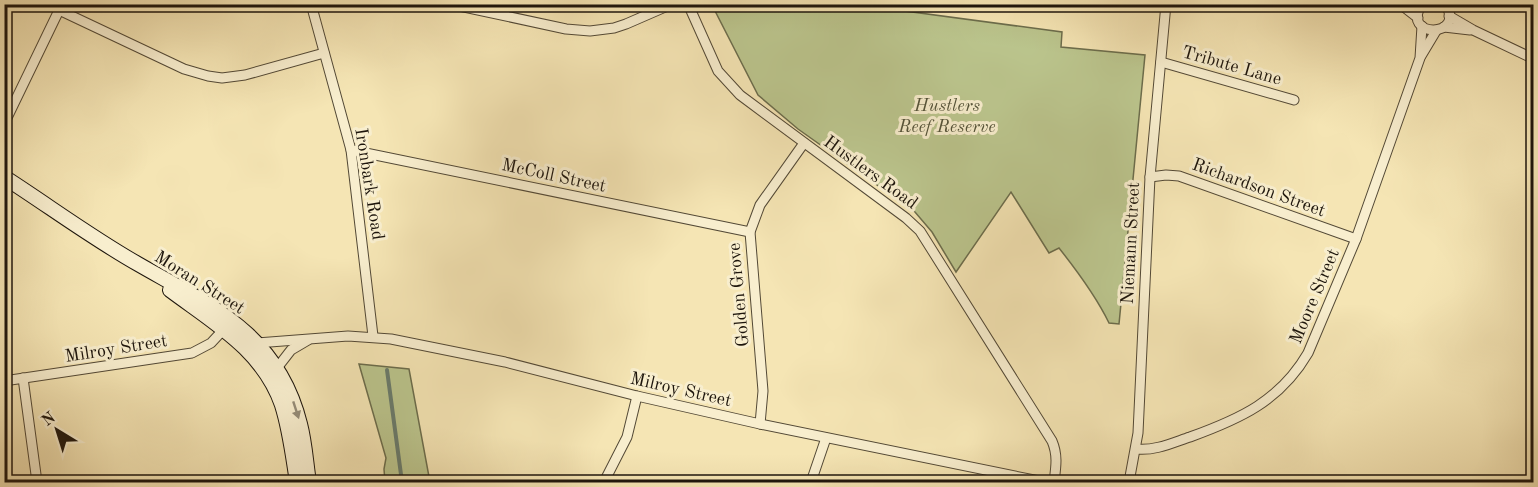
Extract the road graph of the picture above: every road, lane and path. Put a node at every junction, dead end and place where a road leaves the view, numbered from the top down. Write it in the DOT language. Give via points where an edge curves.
graph roads {
  1 [pos="311,4"];
  2 [pos="450,4"];
  3 [pos="672,4"];
  4 [pos="688,4"];
  5 [pos="1166,4"];
  6 [pos="1400,4"];
  7 [pos="1422,4"];
  8 [pos="60,8"];
  9 [pos="1447,8"];
  10 [pos="1420,22"];
  11 [pos="1440,29"];
  12 [pos="1473,30"];
  13 [pos="324,53"];
  14 [pos="1419,58"];
  15 [pos="1533,59"];
  16 [pos="1161,62"];
  17 [pos="1294,100"];
  18 [pos="4,124"];
  19 [pos="804,143"];
  20 [pos="351,150"];
  21 [pos="4,177"];
  22 [pos="1150,177"];
  23 [pos="750,232"];
  24 [pos="1356,239"];
  25 [pos="136,263"];
  26 [pos="224,329"];
  27 [pos="373,336"];
  28 [pos="310,339"];
  29 [pos="257,343"];
  30 [pos="269,364"];
  31 [pos="23,378"];
  32 [pos="4,381"];
  33 [pos="637,396"];
  34 [pos="760,424"];
  35 [pos="826,438"];
  36 [pos="1136,449"];
  37 [pos="1533,472"];
  38 [pos="37,483"];
  39 [pos="297,483"];
  40 [pos="309,483"];
  41 [pos="604,483"];
  42 [pos="811,483"];
  43 [pos="1044,483"];
  44 [pos="1054,483"];
  45 [pos="1129,483"];
  46 [pos="1530,483"];
  1 -- 13 [label="street, Ironbark Road"];
  2 -- 3 [label="street" via="590,31 620,26"];
  4 -- 19 [label="street, Hustlers Road" via="710,56 728,83"];
  5 -- 16 [label="street, Niemann Street"];
  6 -- 10 [label="street"];
  7 -- 10 [label="street, Moore Street"];
  8 -- 13 [label="street" via="184,69 208,76 245,75"];
  8 -- 18 [label="street"];
  9 -- 11 [label="street, Moore Street"];
  9 -- 12 [label="street"];
  10 -- 11 [label="street" via="1427,30"];
  10 -- 14 [label="street, Moore Street"];
  11 -- 12 [label="street"];
  11 -- 14 [label="street, Moore Street"];
  12 -- 15 [label="street"];
  13 -- 20 [label="street, Ironbark Road"];
  14 -- 24 [label="street, Moore Street"];
  16 -- 17 [label="street, Tribute Lane"];
  16 -- 22 [label="street, Niemann Street"];
  19 -- 23 [label="street, Golden Grove" via="760,205"];
  19 -- 44 [label="street, Hustlers Road" via="920,231 1052,441 1056,456"];
  20 -- 23 [label="street, McColl Street"];
  20 -- 27 [label="street, Ironbark Road"];
  21 -- 25 [label="street, Moran Street"];
  22 -- 24 [label="street, Richardson Street" via="1179,176"];
  22 -- 36 [label="street, Niemann Street"];
  23 -- 34 [label="street, Golden Grove" via="763,391"];
  24 -- 36 [label="street, Moore Street" via="1308,353 1284,385 1268,400 1226,424 1155,448"];
  25 -- 26 [label="street, Moran Street"];
  25 -- 29 [label="street, Moran Street" via="204,301"];
  26 -- 30 [label="street, Moran Street"];
  26 -- 31 [label="street, Milroy Street" via="211,343 192,352"];
  27 -- 28 [label="street, Milroy Street"];
  27 -- 33 [label="street, Milroy Street" via="505,362"];
  28 -- 29 [label="street, Milroy Street"];
  28 -- 30 [label="street"];
  29 -- 30 [label="street, Moran Street"];
  30 -- 39 [label="street" via="285,417"];
  30 -- 40 [label="street, one-way" via="291,396 300,423"];
  31 -- 32 [label="street, Milroy Street"];
  31 -- 38 [label="street"];
  33 -- 34 [label="street, Milroy Street"];
  33 -- 41 [label="street" via="627,437"];
  34 -- 35 [label="street, Milroy Street"];
  35 -- 42 [label="street"];
  35 -- 43 [label="street, Milroy Street"];
  36 -- 45 [label="street, Niemann Street"];
  37 -- 46 [label="street"];
}
